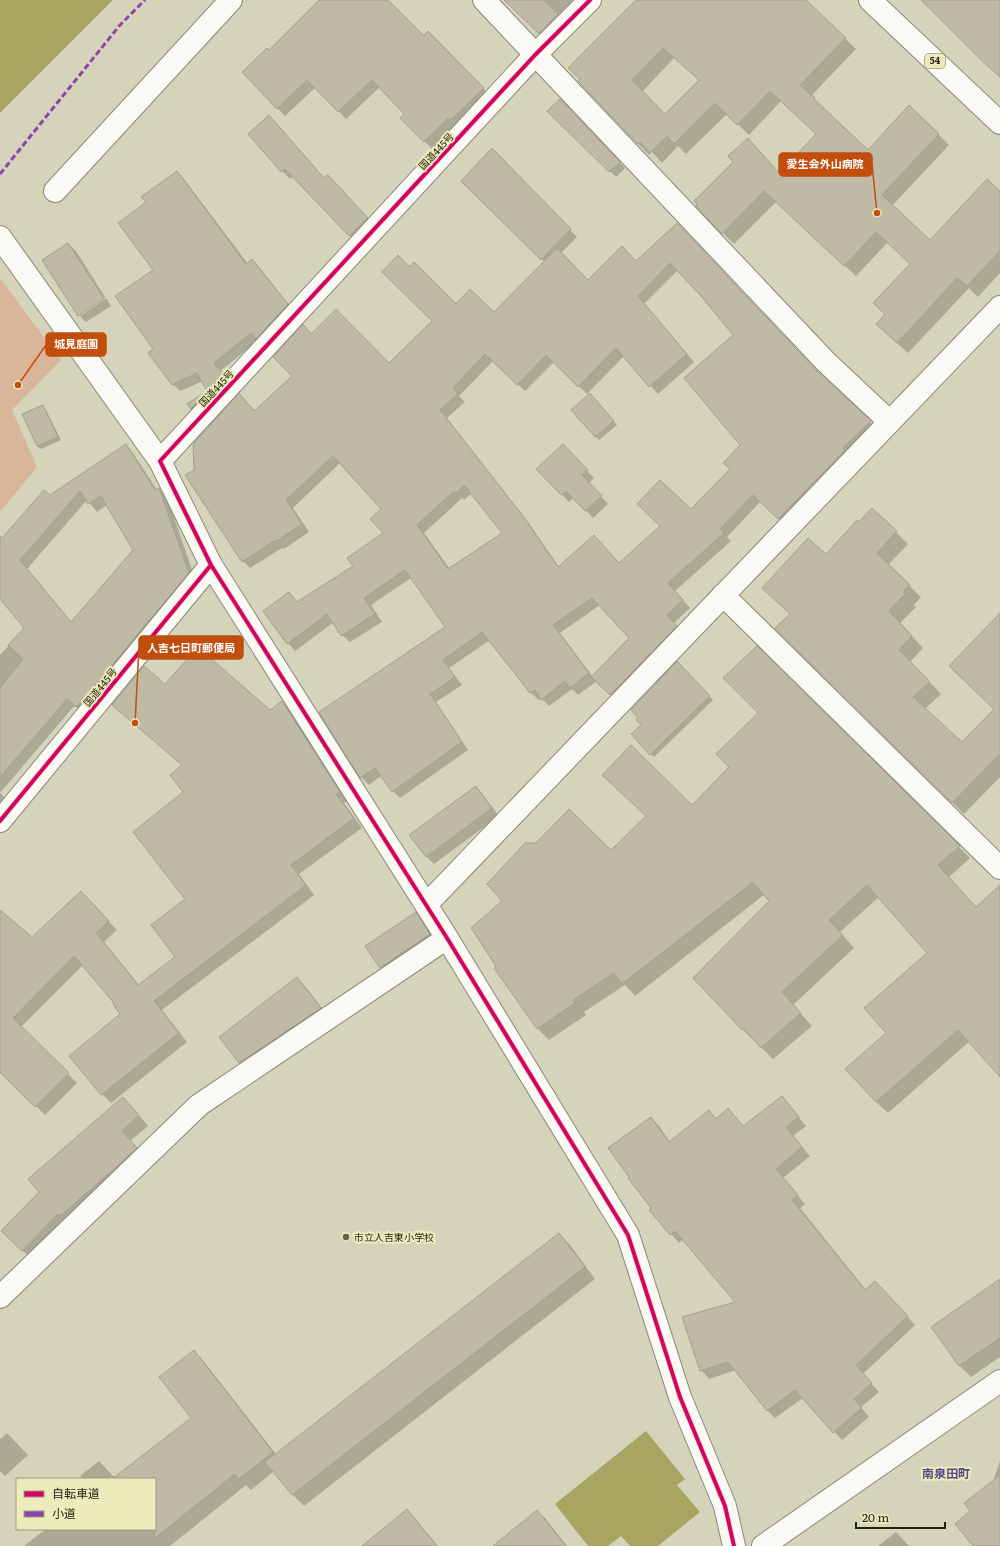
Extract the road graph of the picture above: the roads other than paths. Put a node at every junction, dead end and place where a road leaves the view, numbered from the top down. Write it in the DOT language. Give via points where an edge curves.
graph roads {
  1 [pos="231,0"];
  2 [pos="484,0"];
  3 [pos="590,0"];
  4 [pos="870,0"];
  5 [pos="536,55"];
  6 [pos="1000,122"];
  7 [pos="55,191"];
  8 [pos="0,237"];
  9 [pos="1000,307"];
  10 [pos="890,422"];
  11 [pos="160,461"];
  12 [pos="211,565"];
  13 [pos="723,595"];
  14 [pos="0,821"];
  15 [pos="1000,868"];
  16 [pos="426,905"];
  17 [pos="447,938"];
  18 [pos="0,1297"];
  19 [pos="1000,1381"];
  20 [pos="734,1546"];
  21 [pos="763,1546"];
  1 -- 7 [label="main road"];
  2 -- 5 [label="main road"];
  3 -- 5 [label="main road, 国道445号"];
  4 -- 6 [label="main road, 54"];
  5 -- 10 [label="main road" via="826,362"];
  5 -- 11 [label="main road, 国道445号"];
  8 -- 11 [label="main road"];
  9 -- 10 [label="main road"];
  10 -- 13 [label="main road"];
  11 -- 12 [label="main road"];
  12 -- 14 [label="main road, 国道445号"];
  12 -- 16 [label="main road"];
  13 -- 15 [label="main road"];
  13 -- 16 [label="main road"];
  16 -- 17 [label="main road"];
  17 -- 18 [label="main road" via="199,1105"];
  17 -- 20 [label="main road" via="628,1235 680,1397 725,1506"];
  19 -- 21 [label="main road"];
}
